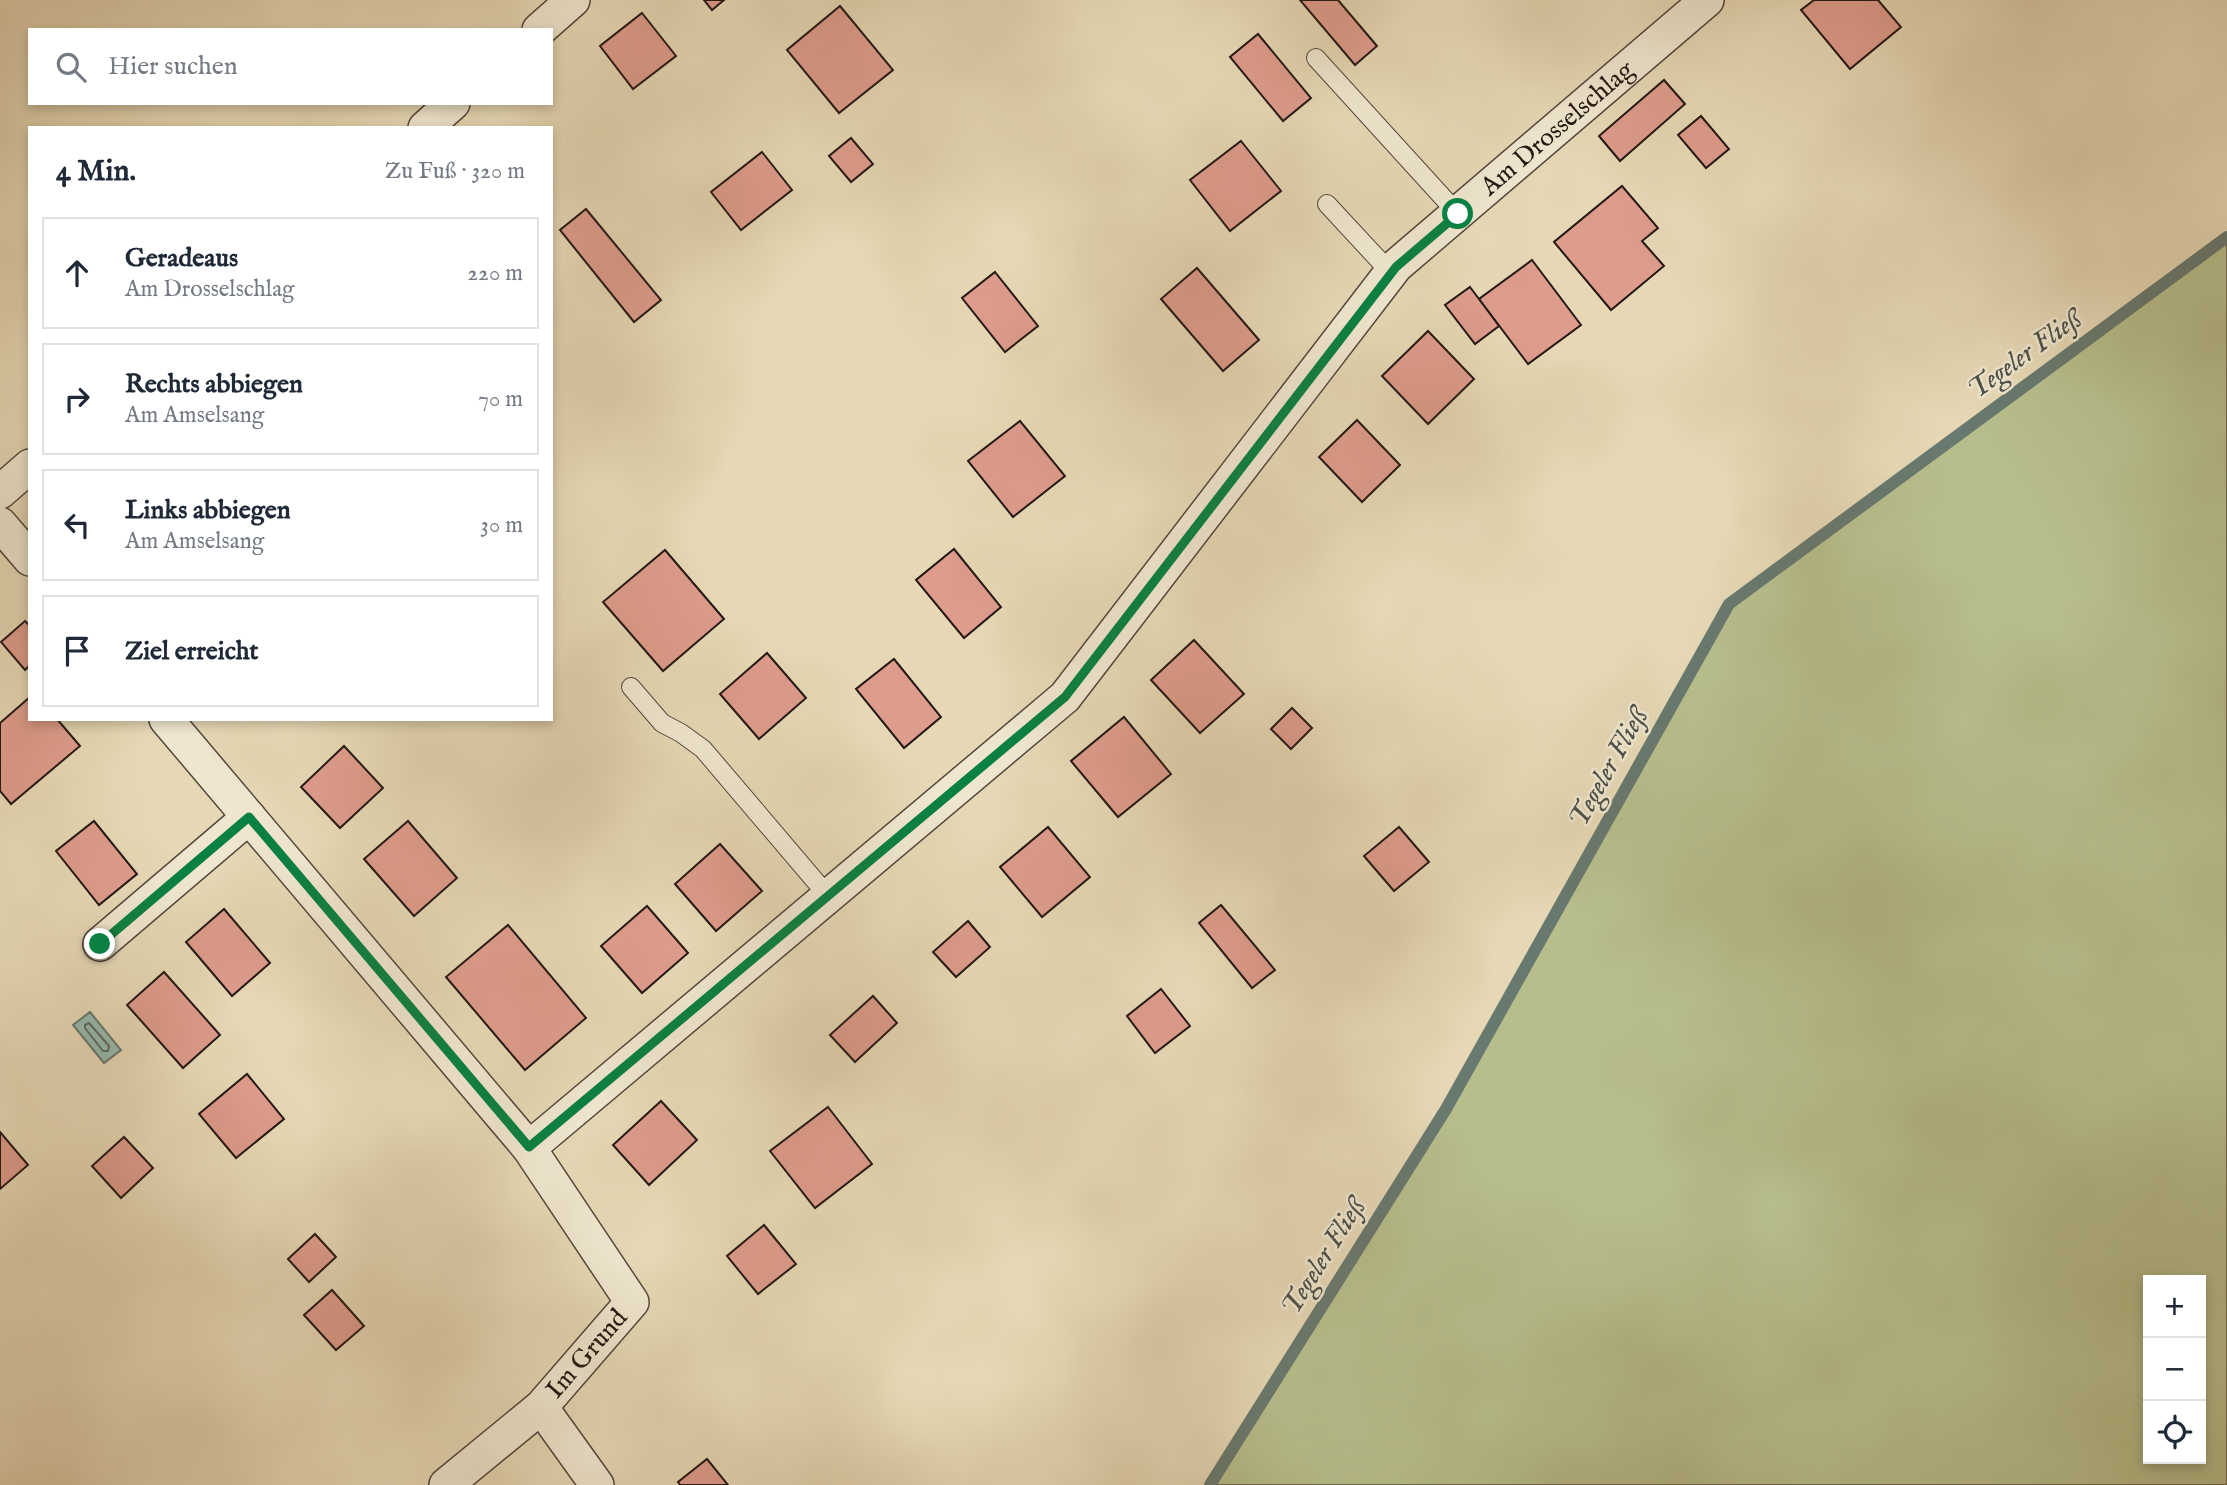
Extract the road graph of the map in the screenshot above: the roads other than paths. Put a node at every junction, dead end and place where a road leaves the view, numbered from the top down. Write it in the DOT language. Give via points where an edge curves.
graph roads {
  1 [pos="573,0"];
  2 [pos="1707,0"];
  3 [pos="541,28"];
  4 [pos="1317,58"];
  5 [pos="451,105"];
  6 [pos="427,126"];
  7 [pos="1327,204"];
  8 [pos="1458,214"];
  9 [pos="1391,274"];
  10 [pos="28,469"];
  11 [pos="0,492"];
  12 [pos="0,524"];
  13 [pos="28,557"];
  14 [pos="631,687"];
  15 [pos="168,721"];
  16 [pos="249,817"];
  17 [pos="828,896"];
  18 [pos="100,944"];
  19 [pos="529,1147"];
  20 [pos="541,1407"];
  21 [pos="446,1485"];
  22 [pos="597,1485"];
  1 -- 3 [label="street"];
  2 -- 8 [label="street, Am Drosselschlag"];
  4 -- 8 [label="lane"];
  5 -- 6 [label="street"];
  7 -- 9 [label="lane"];
  8 -- 9 [label="street, Am Drosselschlag"];
  9 -- 17 [label="street, Am Drosselschlag" via="1065,697"];
  10 -- 11 [label="street"];
  12 -- 13 [label="street"];
  14 -- 17 [label="lane" via="662,723 702,749"];
  15 -- 16 [label="street"];
  16 -- 18 [label="street"];
  16 -- 19 [label="street"];
  17 -- 19 [label="street, Am Drosselschlag"];
  19 -- 20 [label="street, Im Grund" via="632,1302"];
  20 -- 21 [label="street, Im Grund"];
  20 -- 22 [label="street, Im Grund"];
}
